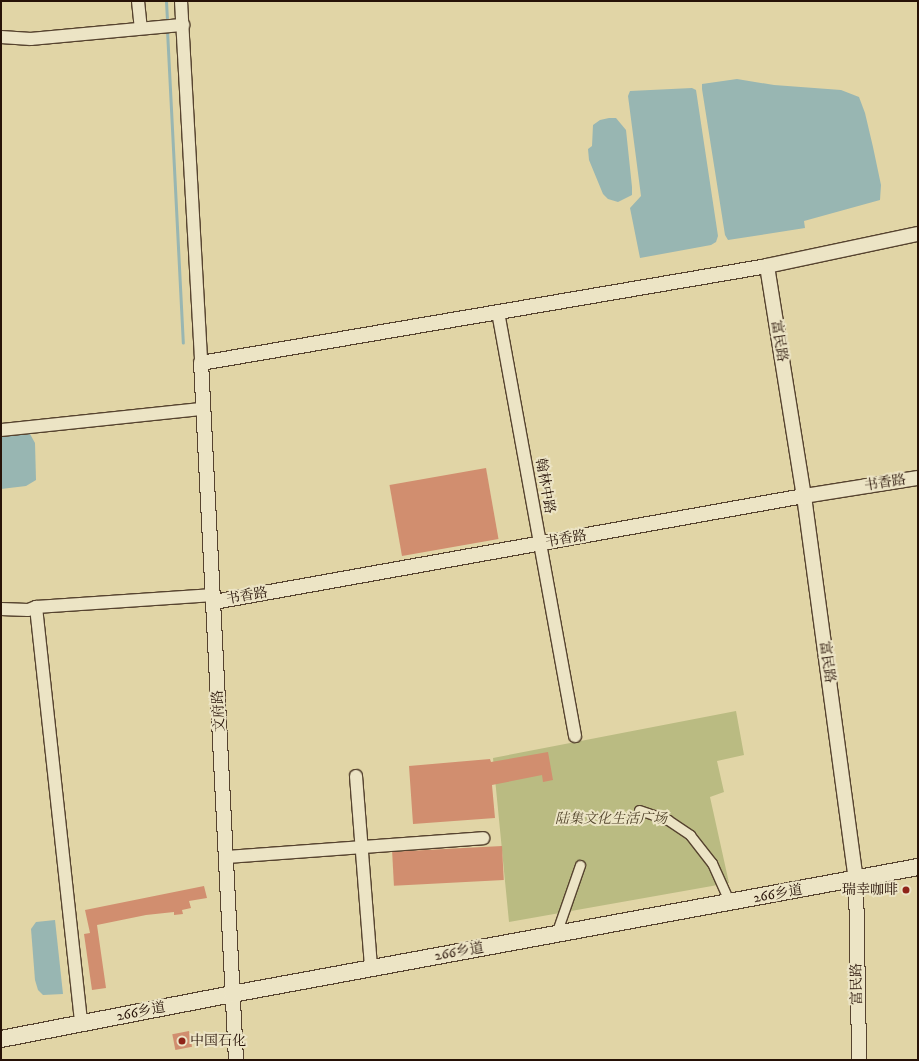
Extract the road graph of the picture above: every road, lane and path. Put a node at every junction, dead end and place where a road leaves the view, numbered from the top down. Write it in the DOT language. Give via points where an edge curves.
graph roads {
  1 [pos="138,1"];
  2 [pos="181,1"];
  3 [pos="183,25"];
  4 [pos="141,28"];
  5 [pos="1,37"];
  6 [pos="918,234"];
  7 [pos="767,266"];
  8 [pos="498,312"];
  9 [pos="201,363"];
  10 [pos="202,409"];
  11 [pos="1,430"];
  12 [pos="918,478"];
  13 [pos="804,496"];
  14 [pos="540,543"];
  15 [pos="214,599"];
  16 [pos="36,607"];
  17 [pos="1,609"];
  18 [pos="575,736"];
  19 [pos="356,776"];
  20 [pos="639,810"];
  21 [pos="483,838"];
  22 [pos="362,846"];
  23 [pos="226,856"];
  24 [pos="580,865"];
  25 [pos="918,868"];
  26 [pos="856,880"];
  27 [pos="730,903"];
  28 [pos="556,934"];
  29 [pos="371,968"];
  30 [pos="232,994"];
  31 [pos="81,1024"];
  32 [pos="1,1039"];
  33 [pos="236,1060"];
  34 [pos="859,1060"];
  1 -- 4 [label="street"];
  2 -- 3 [label="street"];
  3 -- 4 [label="street"];
  3 -- 9 [label="street"];
  4 -- 5 [label="street" via="31,39"];
  6 -- 7 [label="street"];
  7 -- 8 [label="street"];
  7 -- 13 [label="street, 富民路"];
  8 -- 9 [label="street"];
  8 -- 14 [label="street, 翰林中路"];
  9 -- 10 [label="street, 文府路"];
  10 -- 11 [label="street"];
  10 -- 15 [label="street, 文府路"];
  12 -- 13 [label="street, 书香路"];
  13 -- 14 [label="street, 书香路"];
  13 -- 26 [label="street, 富民路"];
  14 -- 15 [label="street, 书香路"];
  14 -- 18 [label="street, 翰林中路"];
  15 -- 16 [label="street"];
  15 -- 23 [label="street, 文府路"];
  16 -- 17 [label="street" via="28,610"];
  16 -- 31 [label="street"];
  19 -- 22 [label="street"];
  20 -- 27 [label="street" via="668,820 690,835 712,862"];
  21 -- 22 [label="street"];
  22 -- 23 [label="street"];
  22 -- 29 [label="street"];
  23 -- 30 [label="street, 文府路"];
  24 -- 28 [label="street"];
  25 -- 26 [label="main road, 266乡道"];
  26 -- 27 [label="main road, 266乡道"];
  26 -- 34 [label="street, 富民路"];
  27 -- 28 [label="main road, 266乡道"];
  28 -- 29 [label="main road, 266乡道"];
  29 -- 30 [label="main road, 266乡道"];
  30 -- 31 [label="main road, 266乡道"];
  30 -- 33 [label="street, 文府路"];
  31 -- 32 [label="main road, 266乡道"];
}
